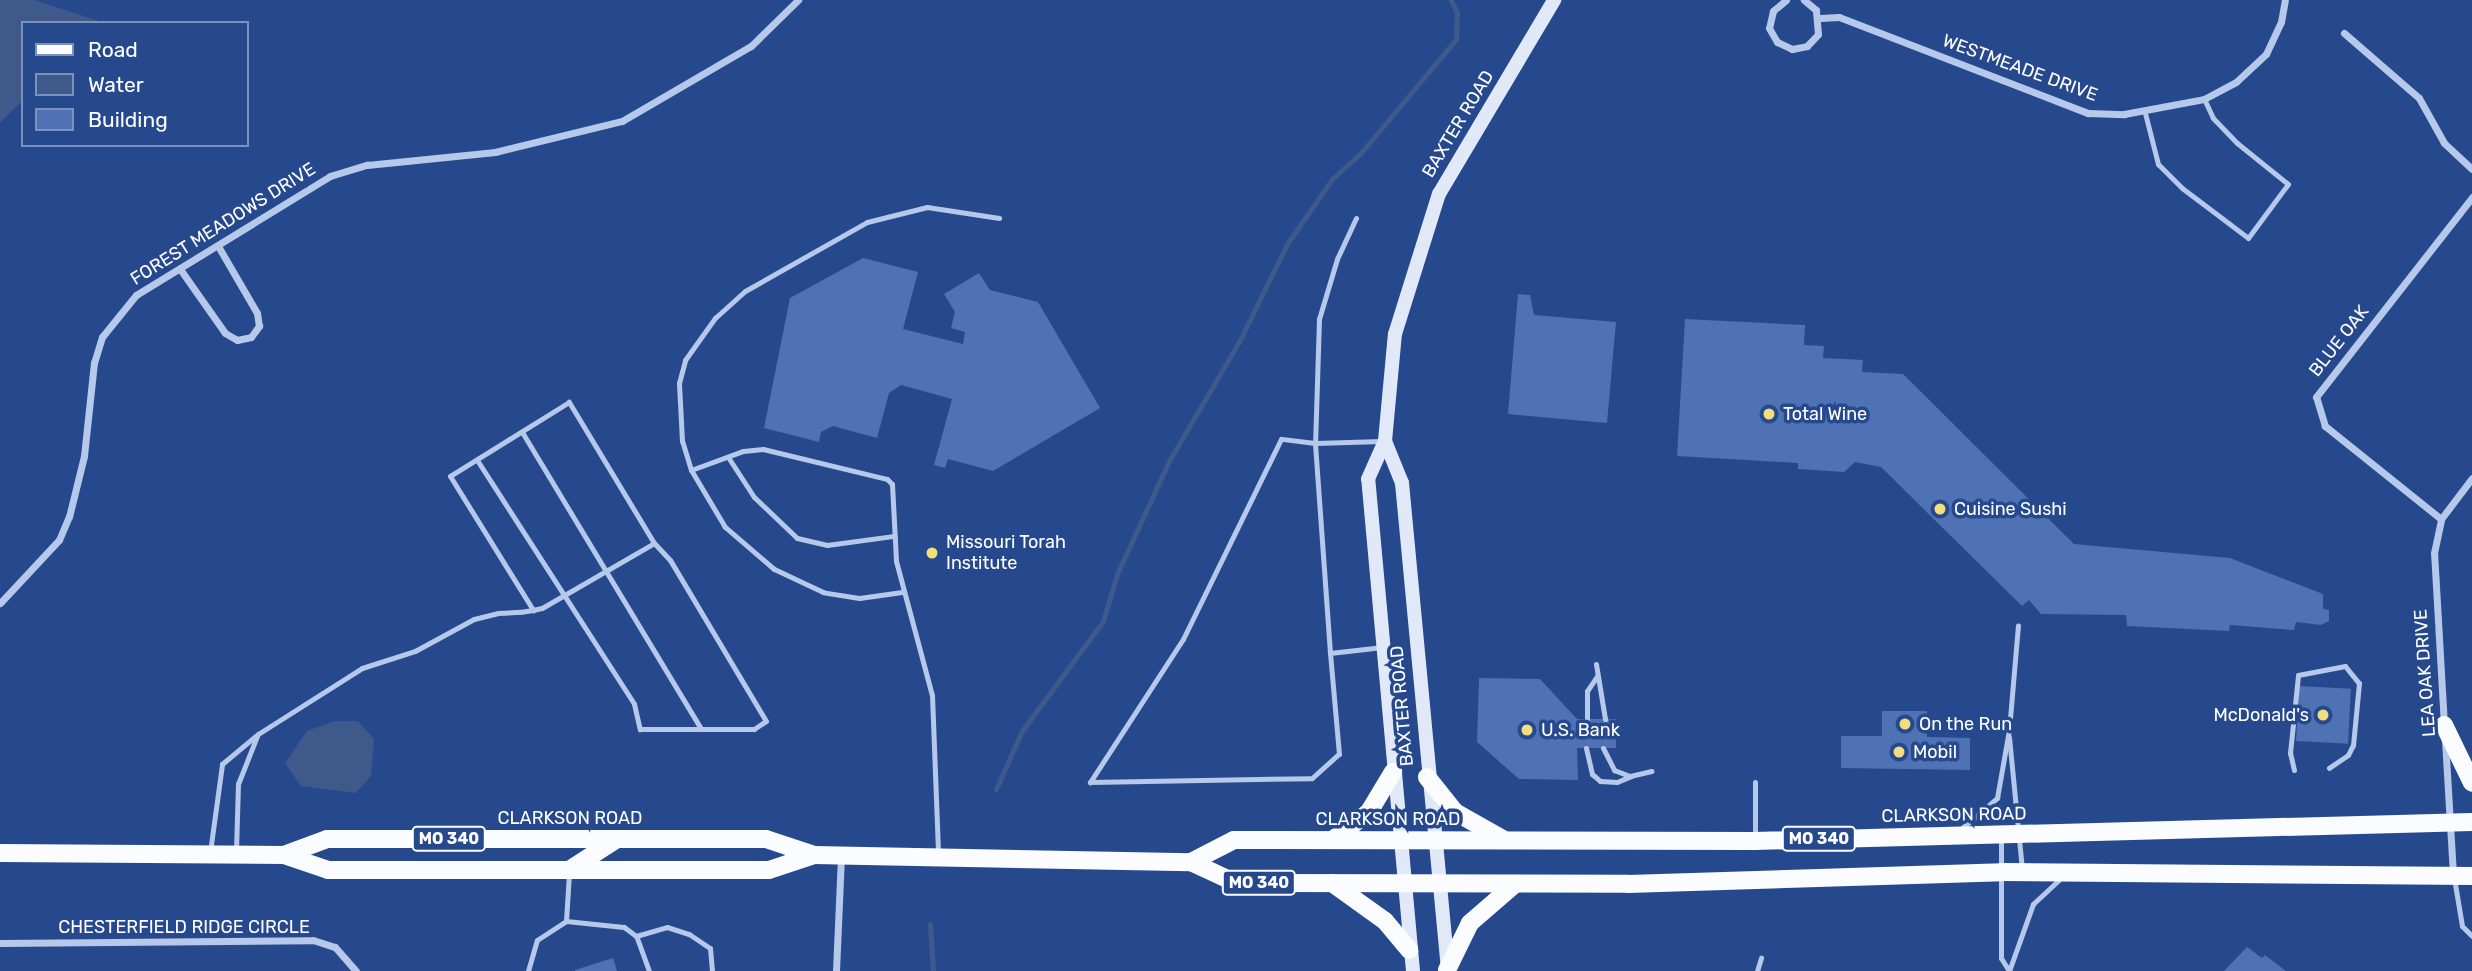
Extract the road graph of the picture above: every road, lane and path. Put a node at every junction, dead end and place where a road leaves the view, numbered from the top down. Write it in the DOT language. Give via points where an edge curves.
graph roads {
  1 [pos="798,0"];
  2 [pos="1554,0"];
  3 [pos="1786,0"];
  4 [pos="1804,0"];
  5 [pos="2286,0"];
  6 [pos="1820,18"];
  7 [pos="2344,33"];
  8 [pos="2204,99"];
  9 [pos="2145,113"];
  10 [pos="2472,169"];
  11 [pos="2472,197"];
  12 [pos="999,218"];
  13 [pos="1356,218"];
  14 [pos="218,246"];
  15 [pos="180,269"];
  16 [pos="522,432"];
  17 [pos="1385,441"];
  18 [pos="1315,443"];
  19 [pos="727,457"];
  20 [pos="477,460"];
  21 [pos="691,470"];
  22 [pos="2472,478"];
  23 [pos="2441,519"];
  24 [pos="894,536"];
  25 [pos="654,543"];
  26 [pos="607,571"];
  27 [pos="902,592"];
  28 [pos="564,597"];
  29 [pos="0,603"];
  30 [pos="533,610"];
  31 [pos="2018,625"];
  32 [pos="1382,646"];
  33 [pos="1330,653"];
  34 [pos="1596,664"];
  35 [pos="1597,676"];
  36 [pos="1587,719"];
  37 [pos="1605,719"];
  38 [pos="2444,725"];
  39 [pos="701,729"];
  40 [pos="2008,730"];
  41 [pos="258,734"];
  42 [pos="1586,748"];
  43 [pos="1603,748"];
  44 [pos="2329,768"];
  45 [pos="2294,769"];
  46 [pos="1651,771"];
  47 [pos="1393,772"];
  48 [pos="1631,776"];
  49 [pos="1427,778"];
  50 [pos="1755,782"];
  51 [pos="2472,783"];
  52 [pos="2472,822"];
  53 [pos="2451,823"];
  54 [pos="2021,834"];
  55 [pos="2001,835"];
  56 [pos="1954,836"];
  57 [pos="617,840"];
  58 [pos="1333,840"];
  59 [pos="1400,840"];
  60 [pos="1433,840"];
  61 [pos="1506,840"];
  62 [pos="1755,841"];
  63 [pos="0,853"];
  64 [pos="210,854"];
  65 [pos="236,854"];
  66 [pos="284,855"];
  67 [pos="814,855"];
  68 [pos="841,856"];
  69 [pos="938,858"];
  70 [pos="1191,862"];
  71 [pos="569,870"];
  72 [pos="2002,872"];
  73 [pos="2022,873"];
  74 [pos="2066,873"];
  75 [pos="2454,876"];
  76 [pos="2472,876"];
  77 [pos="1332,883"];
  78 [pos="1403,883"];
  79 [pos="1436,884"];
  80 [pos="1514,884"];
  81 [pos="566,920"];
  82 [pos="635,936"];
  83 [pos="2472,936"];
  84 [pos="0,943"];
  85 [pos="1409,950"];
  86 [pos="1761,958"];
  87 [pos="1447,970"];
  88 [pos="356,971"];
  89 [pos="528,971"];
  90 [pos="649,971"];
  91 [pos="712,971"];
  92 [pos="836,971"];
  93 [pos="1413,971"];
  94 [pos="1757,971"];
  1 -- 14 [label="street, FOREST MEADOWS DRIVE" via="751,46 622,121 495,152 367,165 330,176"];
  2 -- 17 [label="main road, BAXTER ROAD" via="1439,194 1395,334"];
  3 -- 6 [label="street" via="1770,19 1772,35 1783,47 1807,46 1818,34"];
  4 -- 6 [label="street"];
  5 -- 8 [label="street, WESTMEADE DRIVE" via="2266,54 2236,82"];
  6 -- 9 [label="street, WESTMEADE DRIVE" via="1839,17 2088,113"];
  7 -- 10 [label="street" via="2419,98 2444,143"];
  8 -- 9 [label="street, WESTMEADE DRIVE"];
  8 -- 9 [label="lane" via="2213,118 2237,143 2288,184 2248,238 2158,164"];
  11 -- 23 [label="street, BLUE OAK" via="2316,397 2325,426"];
  12 -- 21 [label="lane" via="953,208 902,210 867,222 745,291 715,318 685,360 679,416"];
  13 -- 18 [label="lane" via="1337,259 1319,319"];
  14 -- 15 [label="street, FOREST MEADOWS DRIVE"];
  14 -- 15 [label="street" via="257,313 259,326 251,337 237,340 225,333"];
  15 -- 29 [label="street, FOREST MEADOWS DRIVE" via="136,295 102,337 89,392 84,456 69,517 60,540"];
  16 -- 20 [label="lane"];
  16 -- 25 [label="lane" via="569,402"];
  16 -- 26 [label="lane"];
  17 -- 18 [label="lane"];
  17 -- 32 [label="main road, BAXTER ROAD" via="1368,479"];
  17 -- 49 [label="main road, BAXTER ROAD" via="1402,483"];
  18 -- 33 [label="lane"];
  18 -- 33 [label="lane" via="1282,439 1183,639 1090,782 1312,778 1339,754"];
  19 -- 21 [label="lane"];
  19 -- 24 [label="lane" via="754,496 797,538 827,545"];
  19 -- 24 [label="lane" via="763,449 887,479 896,491"];
  20 -- 28 [label="lane"];
  20 -- 30 [label="lane" via="450,476"];
  21 -- 27 [label="lane" via="725,527 774,569 843,596"];
  22 -- 23 [label="street, LEA OAK DRIVE"];
  23 -- 38 [label="street, LEA OAK DRIVE" via="2434,553"];
  24 -- 27 [label="lane"];
  25 -- 26 [label="lane"];
  25 -- 39 [label="lane" via="670,560 766,721 754,729"];
  26 -- 28 [label="lane"];
  26 -- 39 [label="lane"];
  27 -- 69 [label="lane" via="932,695"];
  28 -- 30 [label="lane"];
  28 -- 39 [label="lane" via="634,704 640,729"];
  30 -- 41 [label="lane" via="474,619 415,651 362,668"];
  31 -- 40 [label="lane"];
  32 -- 33 [label="lane"];
  32 -- 47 [label="main road, BAXTER ROAD"];
  34 -- 35 [label="lane"];
  35 -- 36 [label="lane" via="1587,691"];
  35 -- 37 [label="lane"];
  38 -- 51 [label="main road"];
  38 -- 53 [label="street, LEA OAK DRIVE"];
  40 -- 54 [label="lane"];
  40 -- 56 [label="lane" via="1997,798"];
  41 -- 64 [label="lane" via="222,764"];
  41 -- 65 [label="lane" via="238,784"];
  42 -- 48 [label="lane" via="1592,774 1600,781 1617,782"];
  43 -- 48 [label="lane" via="1614,770"];
  44 -- 45 [label="lane" via="2353,746 2359,683 2345,666 2298,675 2290,753"];
  46 -- 48 [label="lane"];
  47 -- 58 [label="main road" via="1369,812"];
  47 -- 59 [label="main road, BAXTER ROAD"];
  49 -- 60 [label="main road, BAXTER ROAD"];
  49 -- 61 [label="main road" via="1455,812"];
  50 -- 62 [label="lane"];
  52 -- 53 [label="main road, CLARKSON ROAD / MO 340"];
  53 -- 54 [label="main road, CLARKSON ROAD / MO 340"];
  53 -- 75 [label="street, LEA OAK DRIVE"];
  54 -- 55 [label="main road, CLARKSON ROAD / MO 340"];
  54 -- 73 [label="lane"];
  55 -- 56 [label="main road, CLARKSON ROAD / MO 340"];
  55 -- 72 [label="lane"];
  56 -- 62 [label="main road, CLARKSON ROAD / MO 340"];
  57 -- 66 [label="main road, CLARKSON ROAD / MO 340" via="327,839"];
  57 -- 67 [label="main road, CLARKSON ROAD / MO 340" via="766,839"];
  57 -- 71 [label="main road"];
  58 -- 59 [label="main road, CLARKSON ROAD / MO 340"];
  58 -- 70 [label="main road, CLARKSON ROAD / MO 340" via="1234,840"];
  59 -- 60 [label="main road, CLARKSON ROAD / MO 340"];
  59 -- 78 [label="main road, BAXTER ROAD"];
  60 -- 61 [label="main road, CLARKSON ROAD / MO 340"];
  60 -- 79 [label="main road, BAXTER ROAD"];
  61 -- 62 [label="main road, CLARKSON ROAD / MO 340"];
  63 -- 64 [label="main road, CLARKSON ROAD / MO 340"];
  64 -- 65 [label="main road, CLARKSON ROAD / MO 340"];
  65 -- 66 [label="main road, CLARKSON ROAD / MO 340"];
  66 -- 71 [label="main road, CLARKSON ROAD / MO 340" via="328,870"];
  67 -- 68 [label="main road, CLARKSON ROAD / MO 340"];
  67 -- 71 [label="main road, CLARKSON ROAD / MO 340" via="769,870"];
  68 -- 69 [label="main road, CLARKSON ROAD / MO 340"];
  68 -- 92 [label="street"];
  69 -- 70 [label="main road, CLARKSON ROAD / MO 340"];
  70 -- 77 [label="main road, CLARKSON ROAD / MO 340" via="1236,883"];
  71 -- 81 [label="lane"];
  72 -- 73 [label="main road, CLARKSON ROAD / MO 340"];
  72 -- 74 [label="lane" via="2001,958 2009,971 2033,904"];
  72 -- 80 [label="main road, CLARKSON ROAD / MO 340"];
  73 -- 74 [label="main road, CLARKSON ROAD / MO 340"];
  74 -- 75 [label="main road, CLARKSON ROAD / MO 340"];
  75 -- 76 [label="main road, CLARKSON ROAD / MO 340"];
  75 -- 83 [label="lane" via="2462,926"];
  77 -- 78 [label="main road, CLARKSON ROAD / MO 340"];
  77 -- 85 [label="main road" via="1385,921"];
  78 -- 79 [label="main road, CLARKSON ROAD / MO 340"];
  78 -- 85 [label="main road, BAXTER ROAD"];
  79 -- 80 [label="main road, CLARKSON ROAD / MO 340"];
  79 -- 87 [label="main road, BAXTER ROAD"];
  80 -- 87 [label="main road" via="1470,923"];
  81 -- 82 [label="lane" via="624,927"];
  81 -- 89 [label="lane" via="537,940"];
  82 -- 90 [label="lane"];
  82 -- 91 [label="lane" via="667,927 689,934 710,948"];
  84 -- 88 [label="street, CHESTERFIELD RIDGE CIRCLE" via="313,940 335,947"];
  85 -- 93 [label="main road, BAXTER ROAD"];
  86 -- 94 [label="lane"];
}
